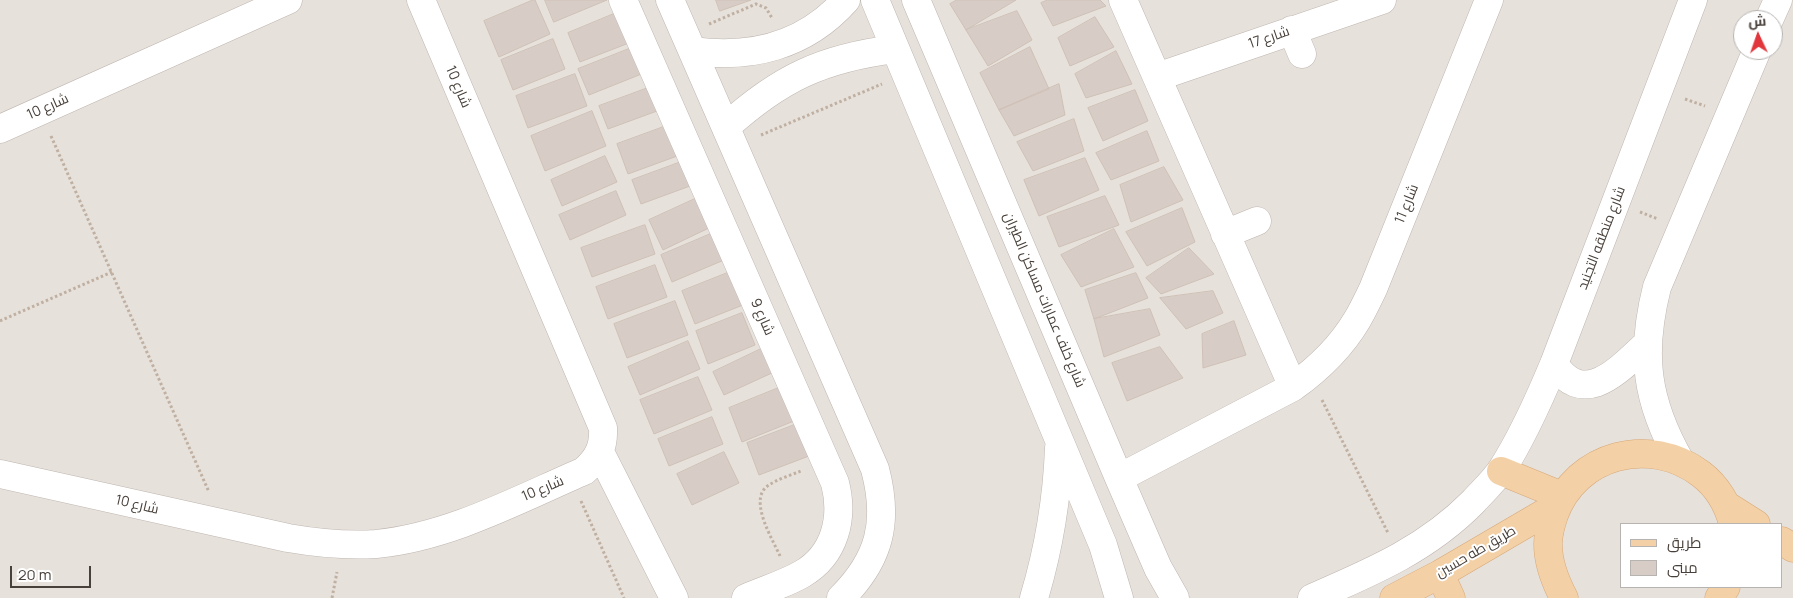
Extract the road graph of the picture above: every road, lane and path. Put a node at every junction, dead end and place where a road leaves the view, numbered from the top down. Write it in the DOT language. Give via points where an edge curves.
graph roads {
  1 [pos="288,0"];
  2 [pos="421,0"];
  3 [pos="623,0"];
  4 [pos="670,0"];
  5 [pos="846,0"];
  6 [pos="875,0"];
  7 [pos="916,0"];
  8 [pos="1123,0"];
  9 [pos="1382,0"];
  10 [pos="1489,0"];
  11 [pos="1693,0"];
  12 [pos="689,42"];
  13 [pos="782,44"];
  14 [pos="895,49"];
  15 [pos="1753,60"];
  16 [pos="906,74"];
  17 [pos="1157,77"];
  18 [pos="1659,90"];
  19 [pos="40,111"];
  20 [pos="1730,114"];
  21 [pos="0,128"];
  22 [pos="730,136"];
  23 [pos="1616,203"];
  24 [pos="1257,221"];
  25 [pos="1682,228"];
  26 [pos="1225,234"];
  27 [pos="112,272"];
  28 [pos="0,321"];
  29 [pos="1647,344"];
  30 [pos="1554,364"];
  31 [pos="832,371"];
  32 [pos="1301,380"];
  33 [pos="793,388"];
  34 [pos="1060,441"];
  35 [pos="600,452"];
  36 [pos="825,461"];
  37 [pos="1680,461"];
  38 [pos="1501,471"];
  39 [pos="0,474"];
  40 [pos="571,477"];
  41 [pos="1120,478"];
  42 [pos="1560,501"];
  43 [pos="1729,514"];
  44 [pos="1753,523"];
  45 [pos="223,524"];
  46 [pos="1142,529"];
  47 [pos="1103,545"];
  48 [pos="1400,558"];
  49 [pos="790,580"];
  50 [pos="1446,586"];
  51 [pos="624,598"];
  52 [pos="674,598"];
  53 [pos="746,598"];
  54 [pos="841,598"];
  55 [pos="1034,598"];
  56 [pos="1119,598"];
  57 [pos="1175,598"];
  58 [pos="1312,598"];
  59 [pos="1394,598"];
  60 [pos="1564,598"];
  1 -- 19 [label="street, شارع 10"];
  2 -- 35 [label="street, شارع 10" via="603,428"];
  3 -- 33 [label="street, شارع 9"];
  4 -- 12 [label="street"];
  5 -- 13 [label="street" via="804,34"];
  6 -- 14 [label="street"];
  7 -- 41 [label="street, شارع خلف عمارات مساكن الطيران"];
  8 -- 17 [label="street"];
  9 -- 17 [label="street, شارع 17" via="1297,42"];
  10 -- 32 [label="street, شارع 11" via="1357,321 1335,350"];
  11 -- 18 [label="street, شارع منطقه التجنيد"];
  12 -- 13 [label="street" via="716,54 739,54"];
  12 -- 13 [label="path" via="756,4 768,11"];
  12 -- 22 [label="street"];
  14 -- 16 [label="street"];
  14 -- 22 [label="street" via="835,60 777,86 750,105"];
  15 -- 20 [label="street"];
  16 -- 22 [label="path"];
  16 -- 34 [label="street"];
  17 -- 26 [label="street"];
  18 -- 20 [label="path"];
  18 -- 23 [label="street, شارع منطقه التجنيد"];
  19 -- 21 [label="street, شارع 10"];
  19 -- 27 [label="path"];
  20 -- 25 [label="street"];
  22 -- 31 [label="street"];
  23 -- 25 [label="path"];
  23 -- 30 [label="street, شارع منطقه التجنيد"];
  24 -- 26 [label="street"];
  25 -- 29 [label="street" via="1657,287"];
  26 -- 32 [label="street"];
  27 -- 28 [label="path"];
  27 -- 45 [label="path"];
  29 -- 30 [label="street" via="1612,375 1595,384 1576,383"];
  29 -- 37 [label="street" via="1648,373 1654,401 1669,442"];
  30 -- 38 [label="street, شارع منطقه التجنيد"];
  31 -- 33 [label="street"];
  31 -- 54 [label="street" via="876,469 882,509 881,529 867,567"];
  32 -- 41 [label="street, شارع 11"];
  32 -- 48 [label="path"];
  33 -- 36 [label="street, شارع 9"];
  34 -- 47 [label="street"];
  34 -- 55 [label="street" via="1052,524"];
  35 -- 40 [label="street, شارع 10" via="584,472"];
  35 -- 52 [label="street"];
  36 -- 49 [label="street, شارع 9" via="838,496 835,534 813,566"];
  36 -- 49 [label="path" via="768,485 759,498 761,512"];
  37 -- 42 [label="main road" via="1643,453 1606,460 1574,481"];
  37 -- 43 [label="main road" via="1707,479"];
  38 -- 42 [label="main road"];
  38 -- 48 [label="street, شارع منطقه التجنيد" via="1458,516"];
  39 -- 45 [label="street, شارع 10"];
  40 -- 45 [label="street, شارع 10" via="439,532 391,542 315,543"];
  40 -- 51 [label="path"];
  41 -- 46 [label="street, شارع خلف عمارات مساكن الطيران"];
  42 -- 50 [label="main road, طريق طه حسين"];
  42 -- 60 [label="main road" via="1548,542 1549,562"];
  43 -- 44 [label="main road"];
  46 -- 47 [label="street"];
  46 -- 57 [label="street, شارع خلف عمارات مساكن الطيران"];
  47 -- 56 [label="street"];
  48 -- 58 [label="street, شارع منطقه التجنيد"];
  49 -- 53 [label="street, شارع 9"];
  50 -- 59 [label="main road, طريق طه حسين"];
}
